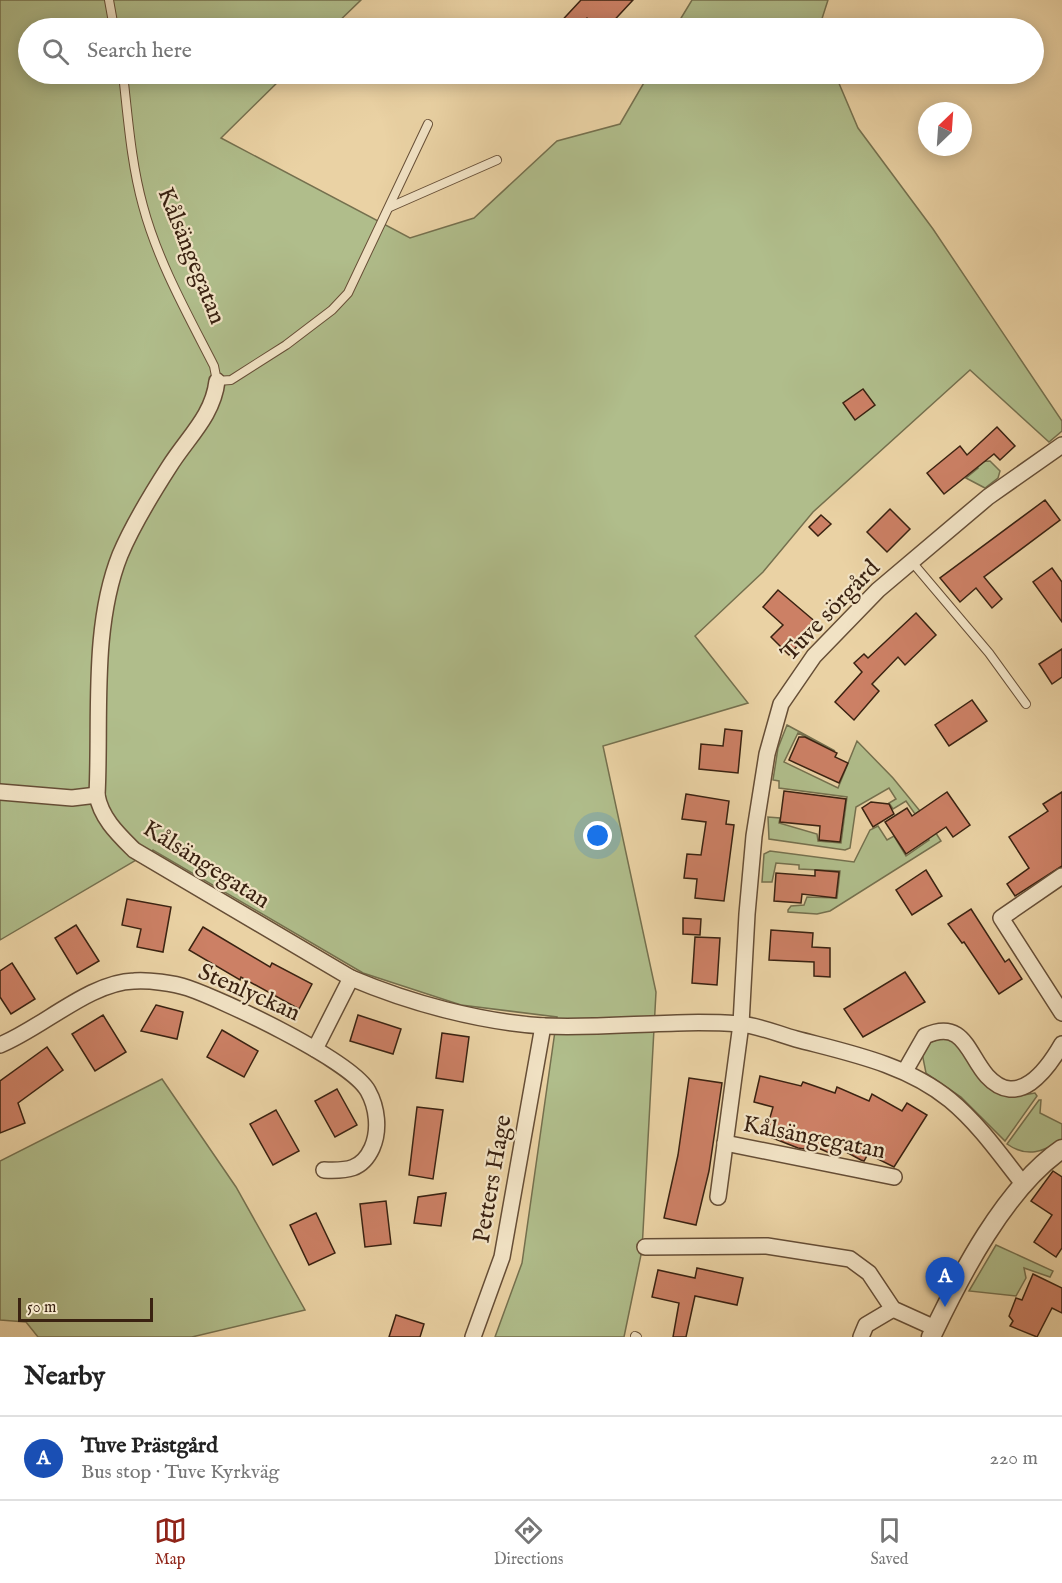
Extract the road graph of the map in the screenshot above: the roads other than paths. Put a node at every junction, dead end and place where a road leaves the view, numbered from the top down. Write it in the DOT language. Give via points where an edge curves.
graph roads {
  1 [pos="109,0"];
  2 [pos="112,18"];
  3 [pos="124,84"];
  4 [pos="429,124"];
  5 [pos="497,159"];
  6 [pos="390,207"];
  7 [pos="217,381"];
  8 [pos="1062,445"];
  9 [pos="912,562"];
  10 [pos="1026,704"];
  11 [pos="0,792"];
  12 [pos="97,795"];
  13 [pos="1062,876"];
  14 [pos="351,978"];
  15 [pos="1062,1012"];
  16 [pos="741,1024"];
  17 [pos="543,1026"];
  18 [pos="1062,1044"];
  19 [pos="0,1045"];
  20 [pos="315,1049"];
  21 [pos="905,1071"];
  22 [pos="725,1143"];
  23 [pos="1062,1149"];
  24 [pos="324,1170"];
  25 [pos="894,1177"];
  26 [pos="1024,1185"];
  27 [pos="718,1197"];
  28 [pos="645,1247"];
  29 [pos="893,1309"];
  30 [pos="933,1332"];
  31 [pos="473,1337"];
  32 [pos="861,1337"];
  1 -- 2 [label="lane"];
  3 -- 7 [label="lane, Kålsängegatan" via="143,206 173,283 214,366"];
  4 -- 6 [label="lane"];
  5 -- 6 [label="lane"];
  6 -- 7 [label="lane" via="348,293 332,310 231,380"];
  7 -- 12 [label="street, Kålsängegatan" via="212,406 170,465 119,557 105,615 98,698"];
  8 -- 9 [label="street, Tuve sörgård" via="988,497"];
  9 -- 10 [label="lane" via="989,653"];
  9 -- 16 [label="street, Tuve sörgård" via="878,590 814,656 781,704 766,754 754,836"];
  11 -- 12 [label="street" via="72,798"];
  12 -- 14 [label="street, Kålsängegatan" via="109,823 134,850"];
  13 -- 15 [label="street" via="1001,918"];
  14 -- 17 [label="street, Kålsängegatan" via="389,994"];
  14 -- 20 [label="street, Stenlyckan"];
  16 -- 17 [label="street, Kålsängegatan"];
  16 -- 21 [label="street, Kålsängegatan"];
  16 -- 22 [label="street, Kålsängegatan"];
  17 -- 31 [label="street, Petters Hage" via="502,1257"];
  18 -- 21 [label="street" via="1041,1076 1015,1088 1000,1086 987,1076 960,1037 946,1031 925,1036"];
  19 -- 20 [label="street, Stenlyckan" via="25,1035 105,986 133,981 185,987 232,1006"];
  20 -- 24 [label="street, Stenlyckan" via="355,1076 368,1090 377,1129 366,1161 345,1171"];
  21 -- 26 [label="street, Kålsängegatan" via="951,1101"];
  22 -- 25 [label="street, Kålsängegatan"];
  22 -- 27 [label="street, Kålsängegatan"];
  23 -- 26 [label="street"];
  26 -- 30 [label="street" via="963,1273"];
  28 -- 29 [label="street" via="767,1246 850,1259 868,1273"];
  29 -- 30 [label="street"];
  29 -- 32 [label="street" via="866,1325"];
}
